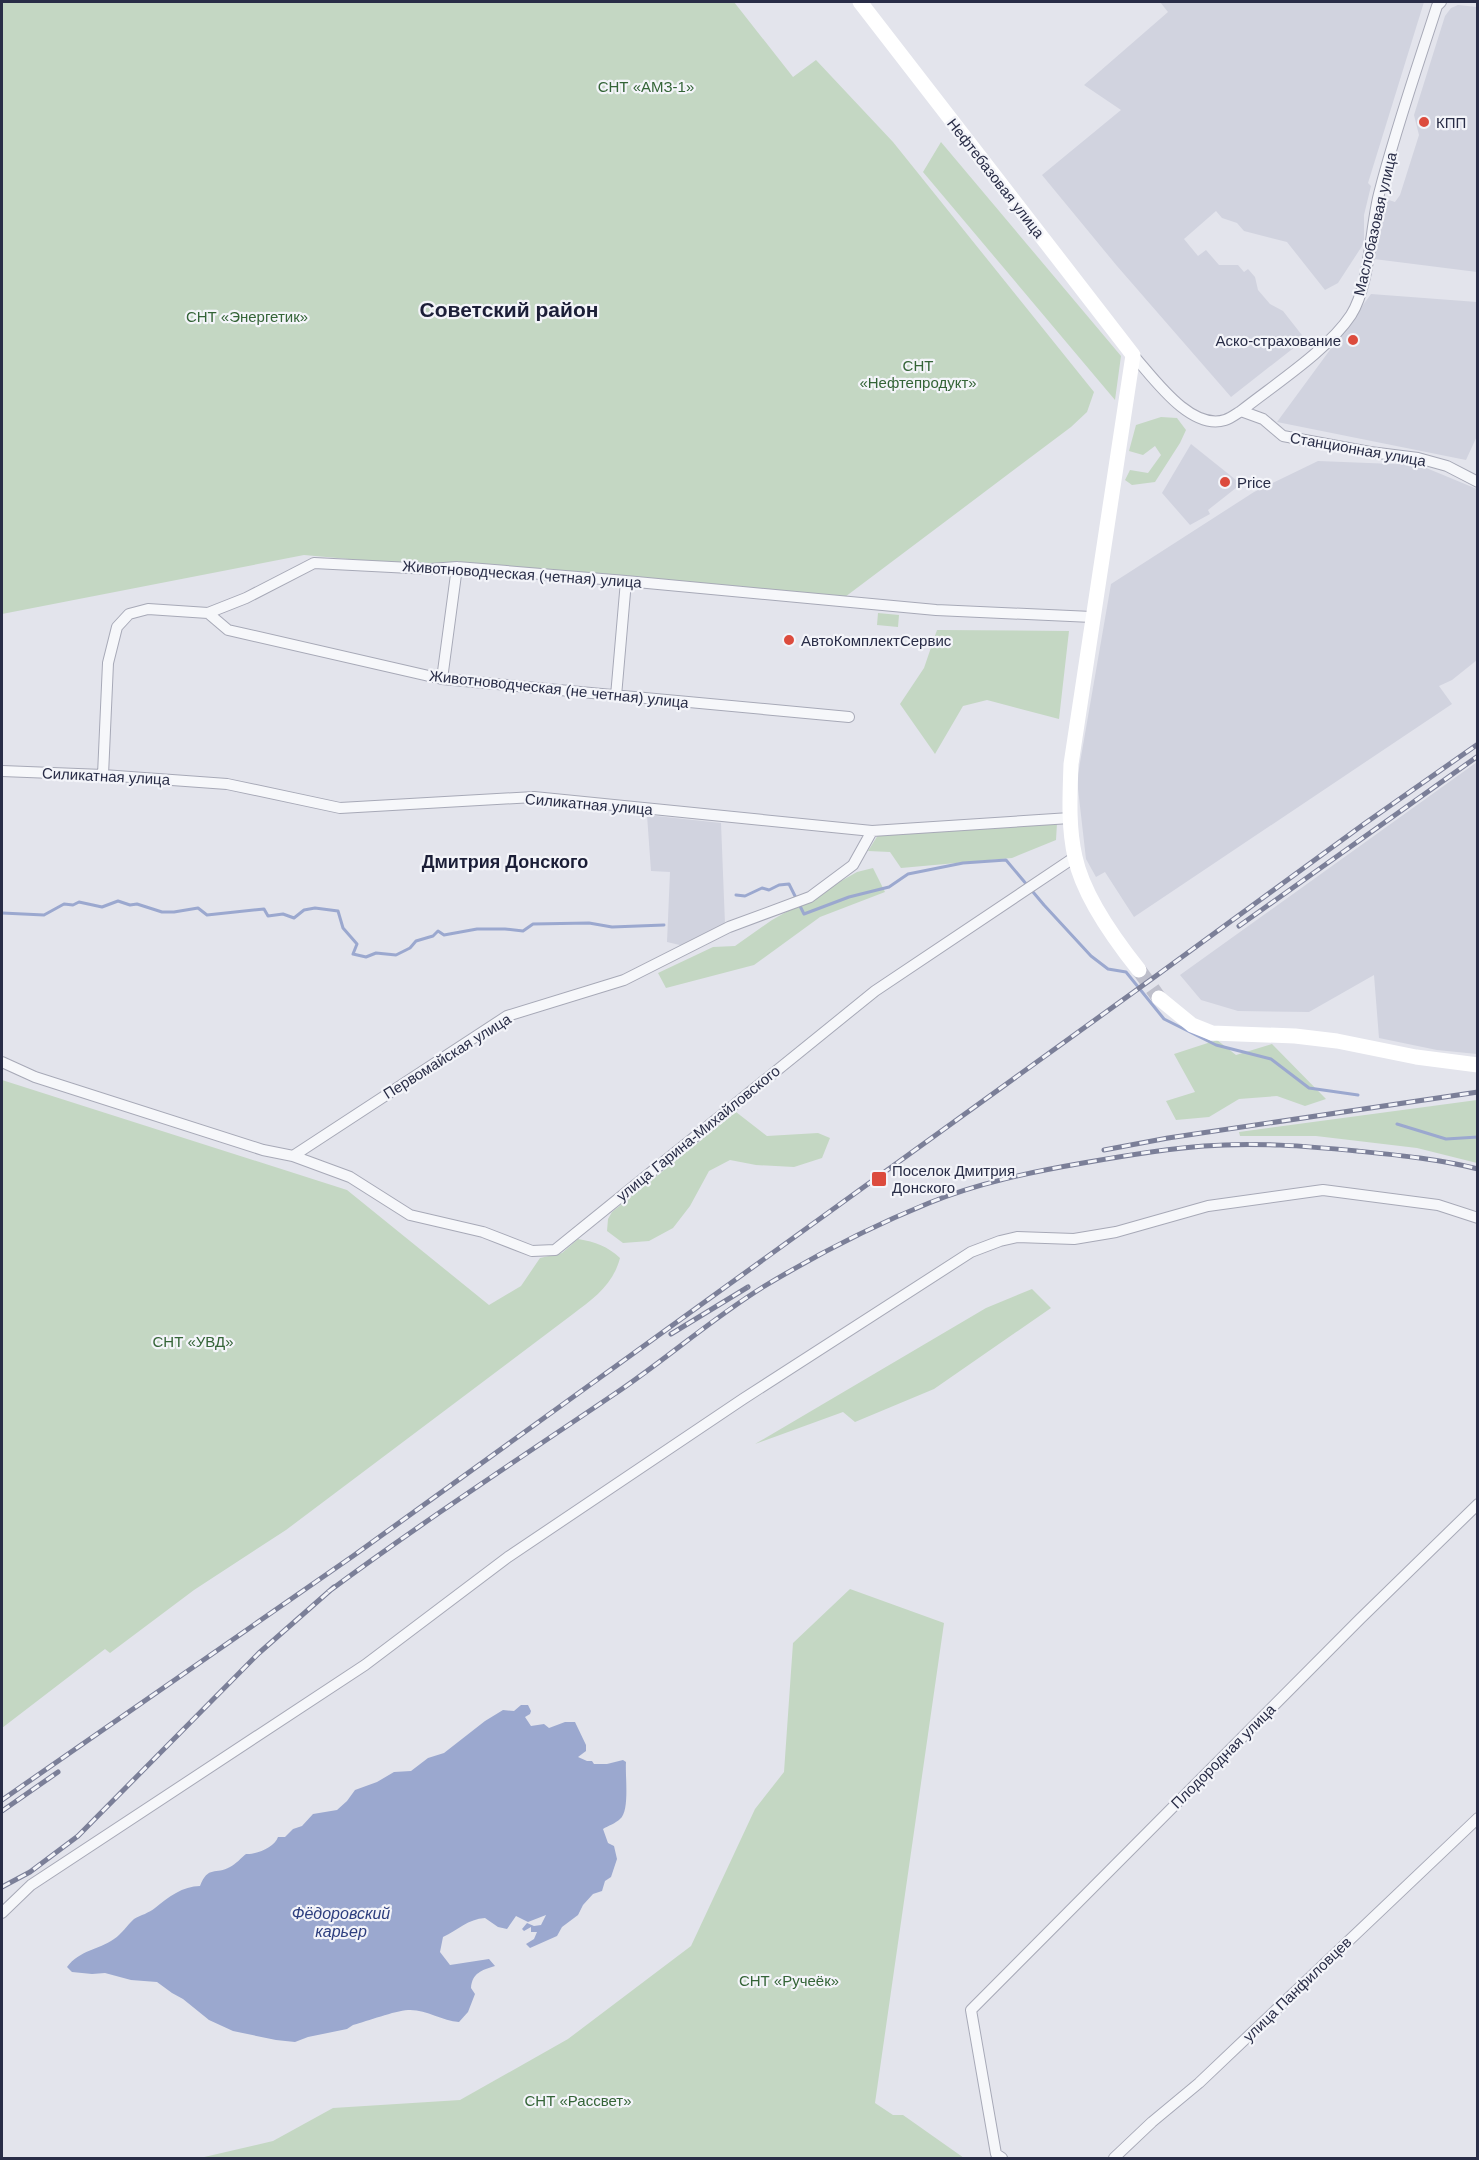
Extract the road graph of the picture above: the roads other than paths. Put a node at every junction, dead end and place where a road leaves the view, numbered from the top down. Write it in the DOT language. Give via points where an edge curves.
graph roads {
  1 [pos="860,2"];
  2 [pos="1441,2"];
  3 [pos="1133,355"];
  4 [pos="1241,411"];
  5 [pos="1478,482"];
  6 [pos="457,567"];
  7 [pos="626,581"];
  8 [pos="208,613"];
  9 [pos="1092,617"];
  10 [pos="442,679"];
  11 [pos="616,696"];
  12 [pos="849,717"];
  13 [pos="2,771"];
  14 [pos="103,775"];
  15 [pos="1070,818"];
  16 [pos="872,831"];
  17 [pos="1075,857"];
  18 [pos="1139,970"];
  19 [pos="1159,998"];
  20 [pos="2,1062"];
  21 [pos="1478,1065"];
  22 [pos="293,1156"];
  23 [pos="1478,1218"];
  24 [pos="1478,1504"];
  25 [pos="1478,1818"];
  26 [pos="2,1913"];
  27 [pos="1002,2158"];
  28 [pos="1114,2158"];
  1 -- 3 [label="street, Нефтебазовая улица"];
  2 -- 4 [label="street, Маслобазовая улица" via="1389,157 1361,293 1353,312 1319,349"];
  3 -- 4 [label="street, Маслобазовая улица" via="1170,397 1193,415 1219,421"];
  3 -- 9 [label="street"];
  4 -- 5 [label="street, Станционная улица" via="1263,419 1283,436 1418,458 1447,466"];
  6 -- 7 [label="street, Животноводческая (четная) улица"];
  6 -- 8 [label="street, Животноводческая (четная) улица" via="314,563"];
  6 -- 10 [label="street"];
  7 -- 9 [label="street, Животноводческая (четная) улица" via="936,610"];
  7 -- 11 [label="street"];
  8 -- 10 [label="street, Животноводческая (не четная) улица" via="228,630"];
  8 -- 14 [label="street, Животноводческая (четная) улица" via="148,609 129,614 117,627 108,663"];
  9 -- 15 [label="street" via="1071,764"];
  10 -- 11 [label="street, Животноводческая (не четная) улица"];
  11 -- 12 [label="street, Животноводческая (не четная) улица"];
  13 -- 14 [label="street, Силикатная улица"];
  14 -- 16 [label="street, Силикатная улица" via="227,784 340,808 534,797"];
  15 -- 16 [label="street, Силикатная улица"];
  15 -- 17 [label="street"];
  16 -- 22 [label="street, Первомайская улица" via="853,865 810,897 729,927 624,980 507,1016"];
  17 -- 18 [label="street" via="1103,918"];
  17 -- 22 [label="street, улица Гарина-Михайловского" via="875,991 555,1250 532,1251 483,1232 410,1215 350,1177"];
  19 -- 21 [label="street" via="1192,1025 1212,1033 1337,1041"];
  20 -- 22 [label="street" via="35,1077 263,1150"];
  23 -- 26 [label="street" via="1438,1205 1323,1190 1208,1206 1116,1232 1074,1239 1017,1237 970,1252 508,1557 365,1665 31,1885"];
  24 -- 27 [label="street, Плодородная улица" via="971,2010 996,2154"];
  25 -- 28 [label="street, улица Панфиловцев" via="1199,2083"];
}
